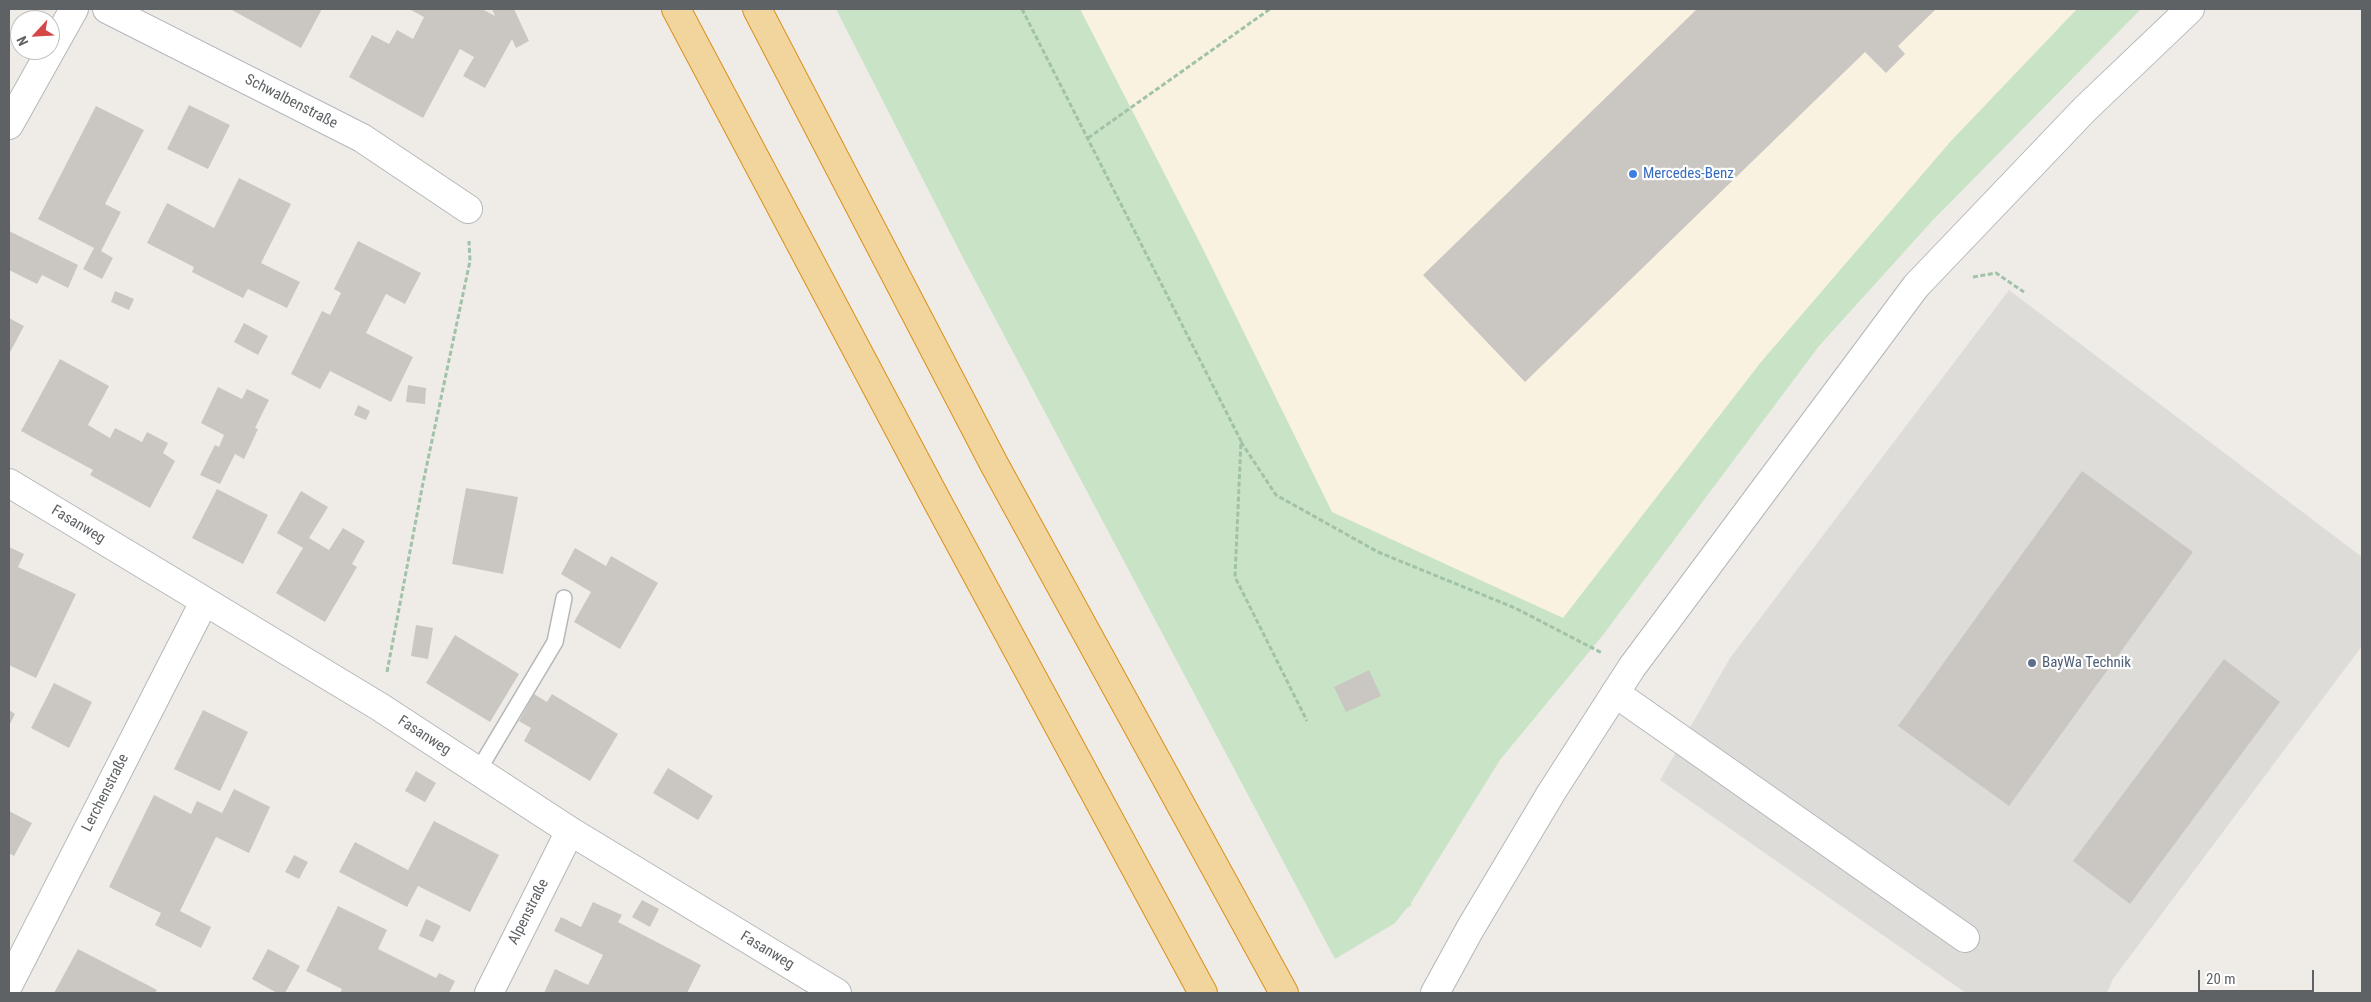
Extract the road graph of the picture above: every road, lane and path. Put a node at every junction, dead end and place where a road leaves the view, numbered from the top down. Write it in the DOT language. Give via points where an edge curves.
graph roads {
  1 [pos="74,9"];
  2 [pos="107,9"];
  3 [pos="676,9"];
  4 [pos="757,9"];
  5 [pos="1022,9"];
  6 [pos="1270,9"];
  7 [pos="2190,9"];
  8 [pos="9,125"];
  9 [pos="1088,138"];
  10 [pos="468,209"];
  11 [pos="2003,279"];
  12 [pos="2024,292"];
  13 [pos="1241,441"];
  14 [pos="9,483"];
  15 [pos="564,598"];
  16 [pos="204,602"];
  17 [pos="1632,667"];
  18 [pos="1615,693"];
  19 [pos="380,707"];
  20 [pos="1307,722"];
  21 [pos="478,771"];
  22 [pos="570,832"];
  23 [pos="1966,938"];
  24 [pos="9,984"];
  25 [pos="489,993"];
  26 [pos="837,993"];
  27 [pos="1203,993"];
  28 [pos="1284,993"];
  29 [pos="1435,993"];
  1 -- 8 [label="street"];
  2 -- 10 [label="street, Schwalbenstraße" via="362,138"];
  3 -- 27 [label="highway"];
  4 -- 28 [label="highway" via="994,464"];
  5 -- 9 [label="path"];
  6 -- 9 [label="path"];
  7 -- 17 [label="street" via="2085,109 1916,286"];
  9 -- 13 [label="path"];
  10 -- 19 [label="path" via="470,261"];
  11 -- 12 [label="path"];
  13 -- 17 [label="path" via="1276,495 1378,552 1515,608"];
  13 -- 20 [label="path" via="1236,577"];
  14 -- 16 [label="street, Fasanweg"];
  15 -- 21 [label="lane" via="555,642"];
  16 -- 19 [label="street, Fasanweg"];
  16 -- 24 [label="street, Lerchenstraße"];
  17 -- 18 [label="street"];
  18 -- 23 [label="street"];
  18 -- 29 [label="street" via="1546,802"];
  19 -- 21 [label="street, Fasanweg"];
  21 -- 22 [label="street, Fasanweg"];
  22 -- 25 [label="street, Alpenstraße"];
  22 -- 26 [label="street, Fasanweg"];
}
